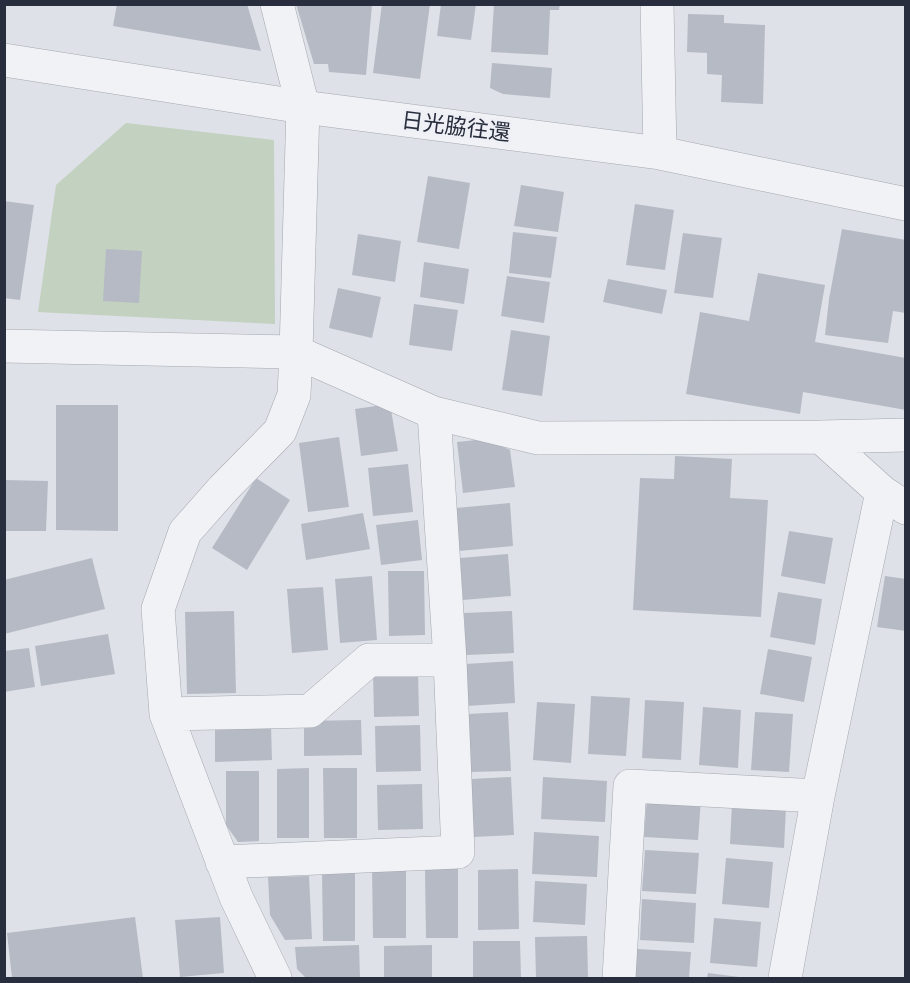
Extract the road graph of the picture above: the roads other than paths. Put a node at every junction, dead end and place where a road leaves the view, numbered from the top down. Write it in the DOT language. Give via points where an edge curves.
graph roads {
  1 [pos="277,4"];
  2 [pos="657,4"];
  3 [pos="4,60"];
  4 [pos="303,106"];
  5 [pos="660,153"];
  6 [pos="906,204"];
  7 [pos="4,346"];
  8 [pos="296,352"];
  9 [pos="434,413"];
  10 [pos="906,435"];
  11 [pos="821,437"];
  12 [pos="894,500"];
  13 [pos="450,660"];
  14 [pos="166,714"];
  15 [pos="818,796"];
  16 [pos="222,862"];
  17 [pos="275,978"];
  18 [pos="619,978"];
  19 [pos="785,978"];
  1 -- 4 [label="street"];
  2 -- 5 [label="street"];
  3 -- 4 [label="street, 日光脇往還"];
  4 -- 5 [label="street, 日光脇往還"];
  4 -- 8 [label="street"];
  5 -- 6 [label="street, 日光脇往還"];
  7 -- 8 [label="street"];
  8 -- 9 [label="street"];
  8 -- 14 [label="street" via="294,395 280,431 185,532 159,609"];
  9 -- 11 [label="street" via="538,438"];
  9 -- 13 [label="street"];
  10 -- 11 [label="street"];
  11 -- 12 [label="street"];
  12 -- 15 [label="street"];
  13 -- 14 [label="street" via="369,660 310,711"];
  13 -- 16 [label="street" via="458,852"];
  14 -- 16 [label="street"];
  15 -- 18 [label="street" via="630,786"];
  15 -- 19 [label="street"];
  16 -- 17 [label="street"];
}
